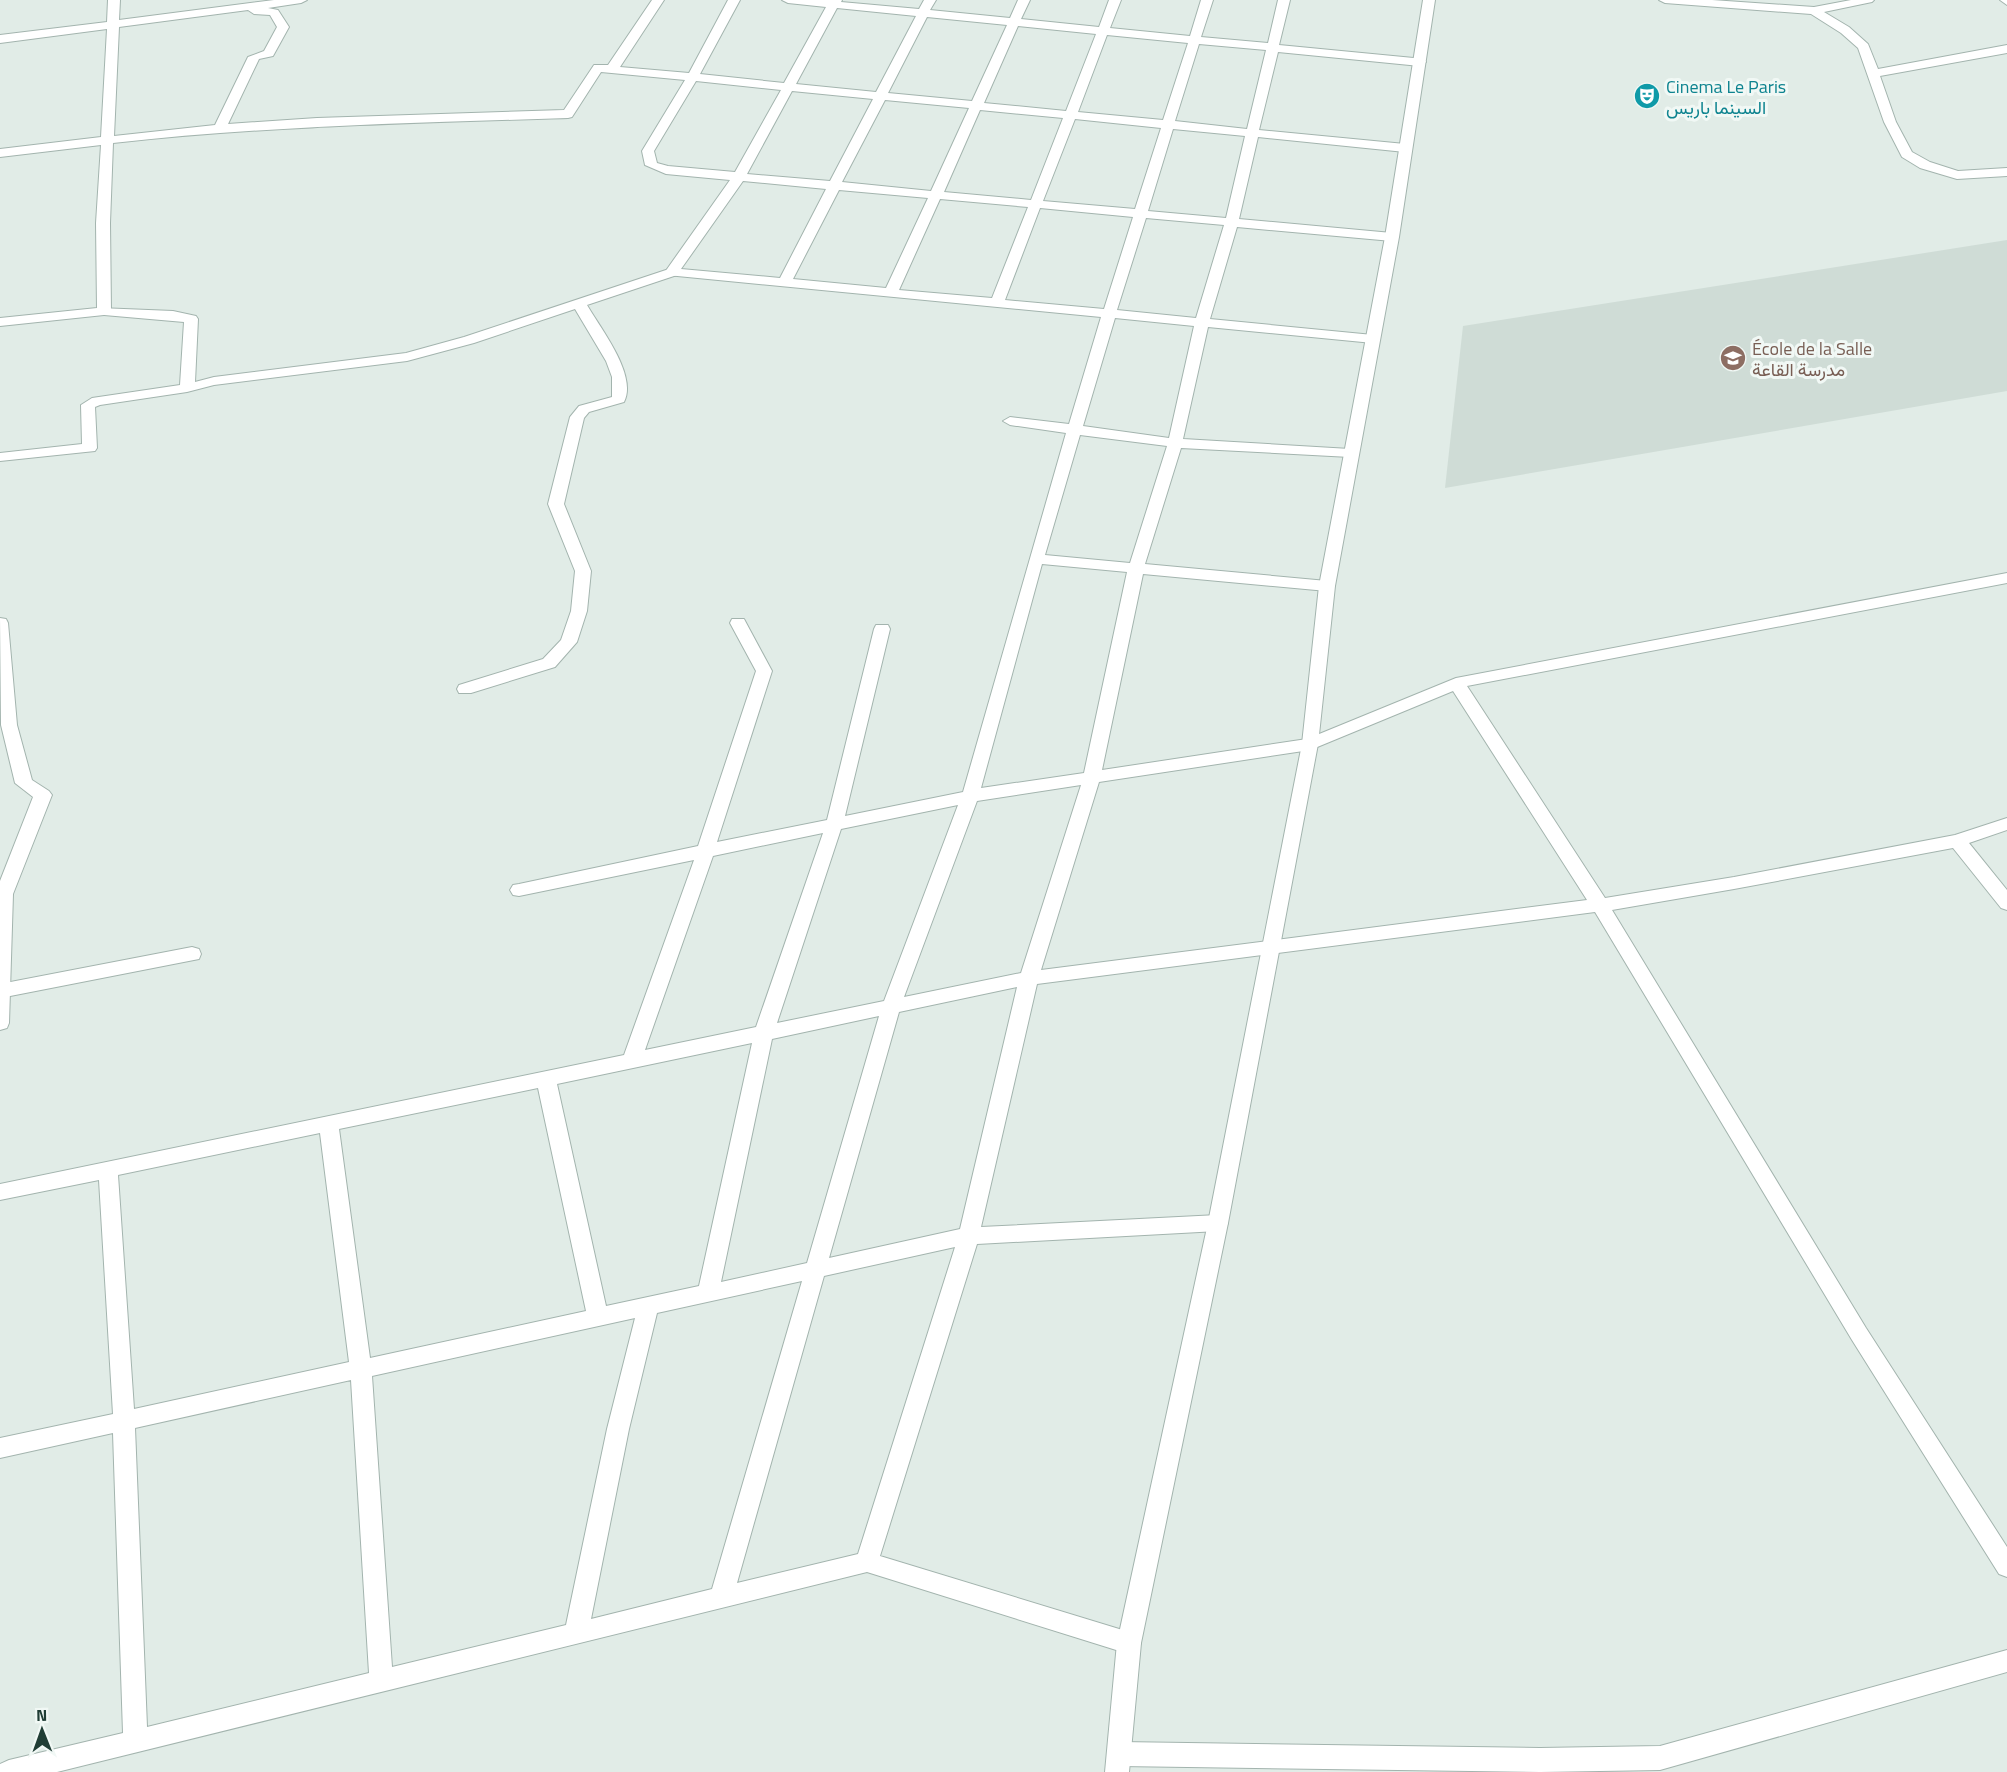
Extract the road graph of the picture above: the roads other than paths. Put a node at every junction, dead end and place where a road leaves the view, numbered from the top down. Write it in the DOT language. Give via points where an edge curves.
graph roads {
  1 [pos="114,0"];
  2 [pos="299,0"];
  3 [pos="658,0"];
  4 [pos="734,0"];
  5 [pos="788,0"];
  6 [pos="930,0"];
  7 [pos="1024,0"];
  8 [pos="1115,0"];
  9 [pos="1207,0"];
  10 [pos="1284,0"];
  11 [pos="1429,0"];
  12 [pos="1665,0"];
  13 [pos="1868,0"];
  14 [pos="835,2"];
  15 [pos="241,4"];
  16 [pos="1783,5"];
  17 [pos="1814,12"];
  18 [pos="923,13"];
  19 [pos="1014,23"];
  20 [pos="113,26"];
  21 [pos="1103,32"];
  22 [pos="0,39"];
  23 [pos="1195,40"];
  24 [pos="1273,47"];
  25 [pos="2007,49"];
  26 [pos="1420,62"];
  27 [pos="612,69"];
  28 [pos="1875,73"];
  29 [pos="693,77"];
  30 [pos="786,87"];
  31 [pos="881,96"];
  32 [pos="976,105"];
  33 [pos="1071,115"];
  34 [pos="1169,124"];
  35 [pos="219,130"];
  36 [pos="1251,133"];
  37 [pos="107,140"];
  38 [pos="1405,148"];
  39 [pos="0,153"];
  40 [pos="2007,172"];
  41 [pos="739,177"];
  42 [pos="834,186"];
  43 [pos="936,194"];
  44 [pos="1036,203"];
  45 [pos="1140,213"];
  46 [pos="1231,223"];
  47 [pos="1392,237"];
  48 [pos="672,272"];
  49 [pos="784,283"];
  50 [pos="891,293"];
  51 [pos="997,303"];
  52 [pos="579,304"];
  53 [pos="104,311"];
  54 [pos="1109,314"];
  55 [pos="0,322"];
  56 [pos="1202,323"];
  57 [pos="1373,339"];
  58 [pos="187,388"];
  59 [pos="1010,420"];
  60 [pos="1076,428"];
  61 [pos="1175,443"];
  62 [pos="1350,453"];
  63 [pos="0,457"];
  64 [pos="1036,559"];
  65 [pos="1136,568"];
  66 [pos="2007,578"];
  67 [pos="1327,586"];
  68 [pos="0,623"];
  69 [pos="738,623"];
  70 [pos="882,629"];
  71 [pos="1456,683"];
  72 [pos="465,689"];
  73 [pos="4,726"];
  74 [pos="1310,744"];
  75 [pos="1092,776"];
  76 [pos="970,796"];
  77 [pos="2007,824"];
  78 [pos="834,825"];
  79 [pos="1957,842"];
  80 [pos="706,850"];
  81 [pos="519,890"];
  82 [pos="2007,903"];
  83 [pos="1600,904"];
  84 [pos="1270,947"];
  85 [pos="192,954"];
  86 [pos="1029,978"];
  87 [pos="0,991"];
  88 [pos="891,1007"];
  89 [pos="0,1023"];
  90 [pos="764,1033"];
  91 [pos="632,1060"];
  92 [pos="546,1078"];
  93 [pos="328,1123"];
  94 [pos="108,1169"];
  95 [pos="0,1191"];
  96 [pos="1218,1223"];
  97 [pos="969,1236"];
  98 [pos="817,1270"];
  99 [pos="708,1293"];
  100 [pos="648,1306"];
  101 [pos="598,1317"];
  102 [pos="361,1369"];
  103 [pos="124,1421"];
  104 [pos="0,1448"];
  105 [pos="867,1562"];
  106 [pos="2007,1567"];
  107 [pos="720,1598"];
  108 [pos="576,1634"];
  109 [pos="1129,1643"];
  110 [pos="2007,1661"];
  111 [pos="381,1680"];
  112 [pos="135,1741"];
  113 [pos="1118,1763"];
  114 [pos="53,1767"];
  115 [pos="9,1772"];
  1 -- 20 [label="street"];
  2 -- 15 [label="street"];
  3 -- 27 [label="street"];
  4 -- 29 [label="street"];
  5 -- 14 [label="street"];
  6 -- 18 [label="street"];
  7 -- 19 [label="street"];
  8 -- 21 [label="street"];
  9 -- 23 [label="street"];
  10 -- 24 [label="street"];
  11 -- 26 [label="street"];
  12 -- 16 [label="street"];
  13 -- 17 [label="street"];
  14 -- 18 [label="street"];
  14 -- 30 [label="street"];
  15 -- 20 [label="street"];
  15 -- 35 [label="street" via="274,12 283,27 269,53 254,57"];
  16 -- 17 [label="street"];
  17 -- 28 [label="street" via="1845,30 1864,47"];
  18 -- 19 [label="street"];
  18 -- 31 [label="street"];
  19 -- 21 [label="street"];
  19 -- 32 [label="street"];
  20 -- 22 [label="street"];
  20 -- 37 [label="street"];
  21 -- 23 [label="street"];
  21 -- 33 [label="street"];
  23 -- 24 [label="street"];
  23 -- 34 [label="street"];
  24 -- 26 [label="street"];
  24 -- 36 [label="street"];
  25 -- 28 [label="street"];
  26 -- 38 [label="street"];
  27 -- 29 [label="street"];
  27 -- 35 [label="street" via="598,68 568,114 317,122"];
  28 -- 40 [label="street" via="1890,122 1906,154 1957,175"];
  29 -- 30 [label="street"];
  29 -- 41 [label="street" via="648,151 651,165"];
  30 -- 31 [label="street"];
  30 -- 41 [label="street"];
  31 -- 32 [label="street"];
  31 -- 42 [label="street"];
  32 -- 33 [label="street"];
  32 -- 43 [label="street"];
  33 -- 34 [label="street"];
  33 -- 44 [label="street"];
  34 -- 36 [label="street"];
  34 -- 45 [label="street"];
  35 -- 37 [label="street"];
  36 -- 38 [label="street"];
  36 -- 46 [label="street"];
  37 -- 39 [label="street"];
  37 -- 53 [label="street"];
  38 -- 47 [label="street"];
  41 -- 42 [label="street"];
  41 -- 48 [label="street"];
  42 -- 43 [label="street"];
  42 -- 49 [label="street"];
  43 -- 44 [label="street"];
  43 -- 50 [label="street"];
  44 -- 45 [label="street"];
  44 -- 51 [label="street"];
  45 -- 46 [label="street"];
  45 -- 54 [label="street"];
  46 -- 47 [label="street"];
  46 -- 56 [label="street"];
  47 -- 57 [label="street"];
  48 -- 49 [label="street"];
  48 -- 52 [label="street"];
  49 -- 50 [label="street"];
  50 -- 51 [label="street"];
  51 -- 54 [label="street"];
  52 -- 58 [label="street" via="407,357 214,381"];
  52 -- 72 [label="street" via="620,377 619,399 584,409 577,417 556,504 584,571 579,611 568,642 549,663"];
  53 -- 55 [label="street"];
  53 -- 58 [label="street" via="191,319"];
  54 -- 56 [label="street"];
  54 -- 60 [label="street"];
  56 -- 57 [label="street"];
  56 -- 61 [label="street"];
  57 -- 62 [label="street"];
  58 -- 63 [label="street" via="87,405 90,448"];
  59 -- 60 [label="street"];
  60 -- 61 [label="street"];
  60 -- 64 [label="street"];
  61 -- 62 [label="street"];
  61 -- 65 [label="street"];
  62 -- 67 [label="street"];
  64 -- 65 [label="street"];
  64 -- 76 [label="street"];
  65 -- 67 [label="street"];
  65 -- 75 [label="street"];
  66 -- 71 [label="street"];
  67 -- 74 [label="street"];
  68 -- 73 [label="street"];
  69 -- 80 [label="street" via="764,671"];
  70 -- 78 [label="street"];
  71 -- 74 [label="street"];
  71 -- 83 [label="street"];
  73 -- 87 [label="street" via="24,783 43,795 4,894"];
  74 -- 75 [label="street"];
  74 -- 84 [label="street"];
  75 -- 76 [label="street"];
  75 -- 86 [label="street"];
  76 -- 78 [label="street"];
  76 -- 88 [label="street"];
  77 -- 79 [label="street"];
  78 -- 80 [label="street"];
  78 -- 90 [label="street"];
  79 -- 82 [label="street"];
  79 -- 83 [label="street"];
  80 -- 81 [label="street"];
  80 -- 91 [label="street"];
  83 -- 84 [label="street"];
  83 -- 106 [label="street" via="1859,1334"];
  84 -- 86 [label="street"];
  84 -- 96 [label="street"];
  85 -- 87 [label="street"];
  86 -- 88 [label="street"];
  86 -- 97 [label="street"];
  87 -- 89 [label="street"];
  88 -- 90 [label="street"];
  88 -- 98 [label="street"];
  90 -- 91 [label="street"];
  90 -- 99 [label="street"];
  91 -- 92 [label="street"];
  92 -- 93 [label="street"];
  92 -- 101 [label="street"];
  93 -- 94 [label="street"];
  93 -- 102 [label="street"];
  94 -- 95 [label="street"];
  94 -- 103 [label="street"];
  96 -- 97 [label="street"];
  96 -- 109 [label="street"];
  97 -- 98 [label="street"];
  97 -- 105 [label="street"];
  98 -- 99 [label="street"];
  98 -- 107 [label="street"];
  99 -- 100 [label="street"];
  100 -- 101 [label="street"];
  100 -- 108 [label="street"];
  101 -- 102 [label="street"];
  102 -- 103 [label="street"];
  102 -- 111 [label="street"];
  103 -- 104 [label="street"];
  103 -- 112 [label="street"];
  105 -- 107 [label="street"];
  105 -- 109 [label="street"];
  107 -- 108 [label="street"];
  108 -- 111 [label="street"];
  109 -- 113 [label="street"];
  110 -- 113 [label="street" via="1660,1758"];
  111 -- 112 [label="street"];
  112 -- 114 [label="street"];
  114 -- 115 [label="street"];
}
